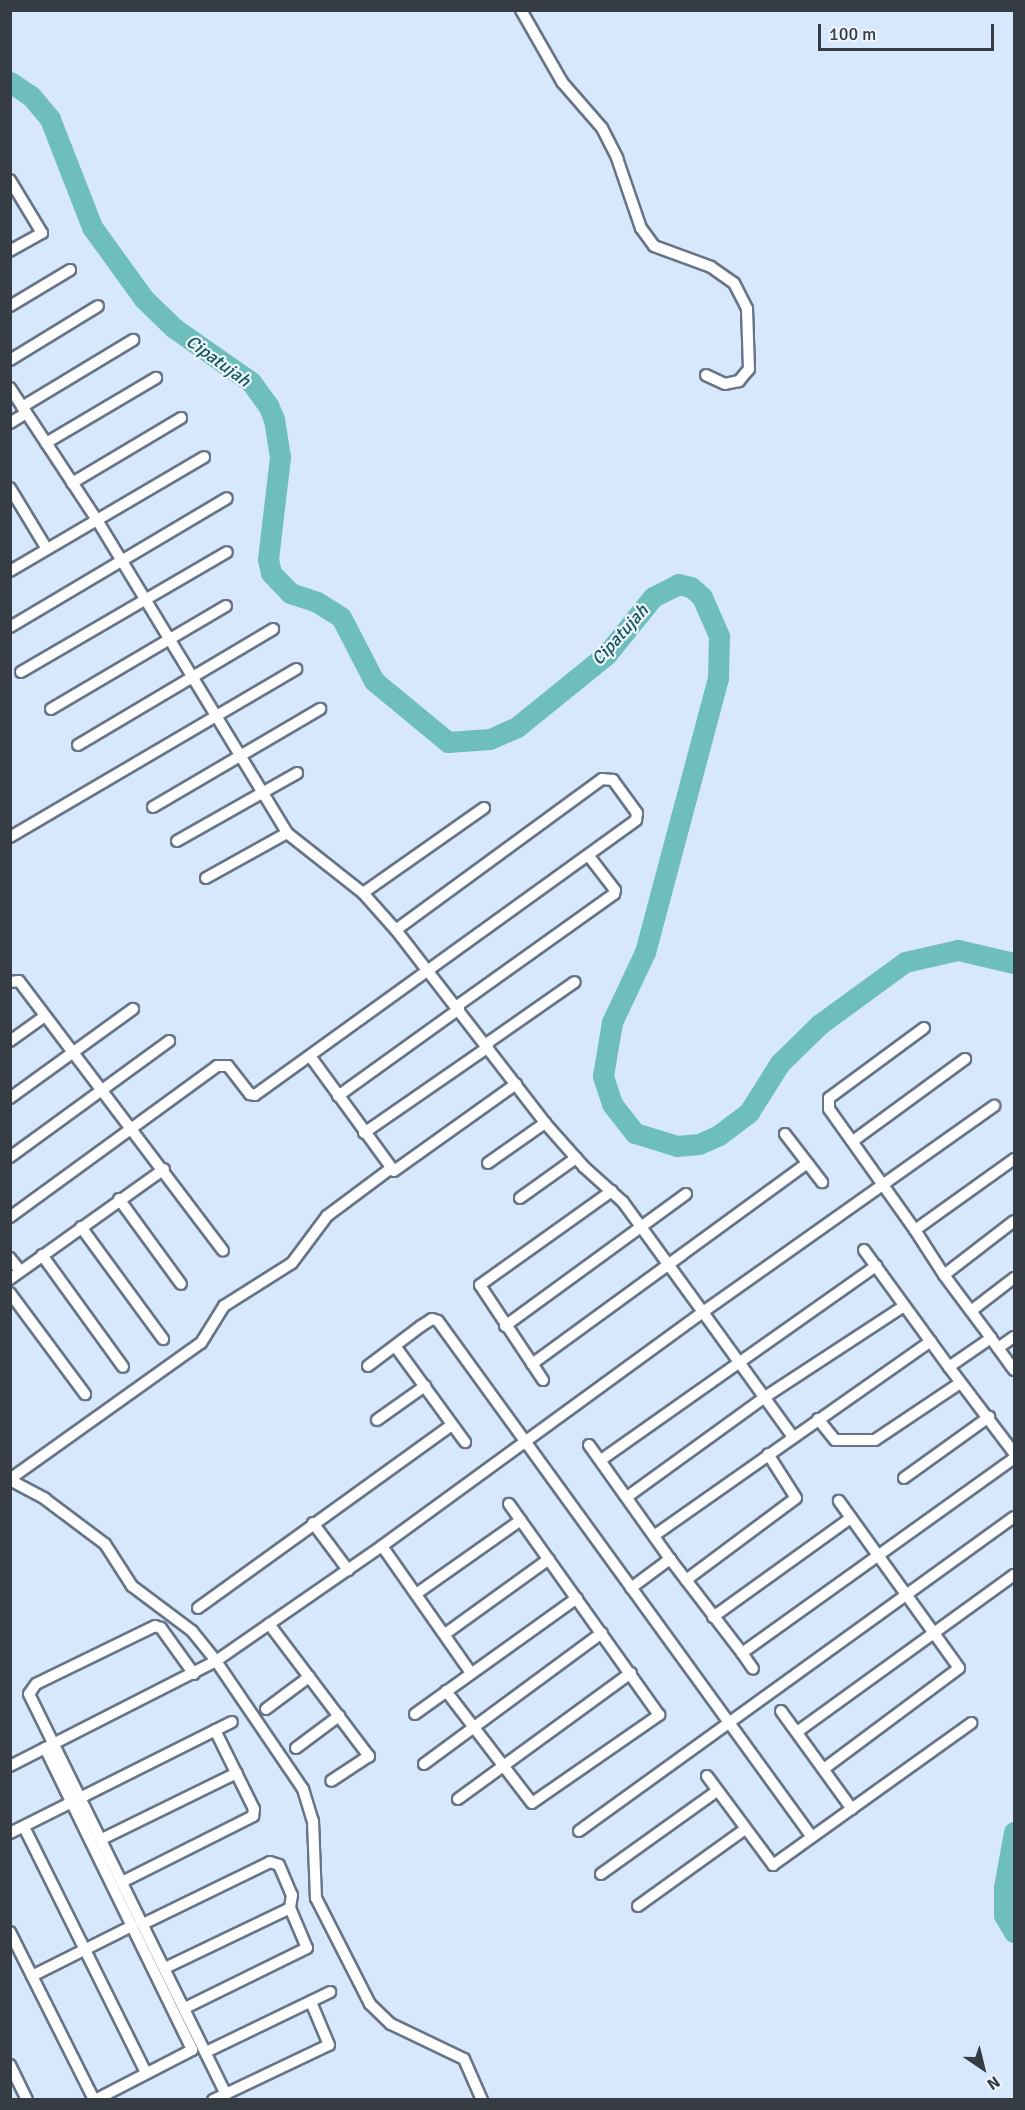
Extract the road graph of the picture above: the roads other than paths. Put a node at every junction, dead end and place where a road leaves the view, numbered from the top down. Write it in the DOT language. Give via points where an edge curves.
graph roads {
  1 [pos="521,10"];
  2 [pos="10,180"];
  3 [pos="10,251"];
  4 [pos="70,270"];
  5 [pos="10,306"];
  6 [pos="98,306"];
  7 [pos="133,340"];
  8 [pos="10,360"];
  9 [pos="706,375"];
  10 [pos="156,378"];
  11 [pos="10,388"];
  12 [pos="24,410"];
  13 [pos="182,418"];
  14 [pos="10,423"];
  15 [pos="46,443"];
  16 [pos="204,457"];
  17 [pos="72,483"];
  18 [pos="10,488"];
  19 [pos="227,498"];
  20 [pos="97,520"];
  21 [pos="47,549"];
  22 [pos="226,552"];
  23 [pos="122,561"];
  24 [pos="10,571"];
  25 [pos="145,599"];
  26 [pos="226,606"];
  27 [pos="10,627"];
  28 [pos="273,629"];
  29 [pos="169,639"];
  30 [pos="296,669"];
  31 [pos="21,672"];
  32 [pos="192,677"];
  33 [pos="51,709"];
  34 [pos="320,709"];
  35 [pos="216,716"];
  36 [pos="78,745"];
  37 [pos="240,756"];
  38 [pos="297,773"];
  39 [pos="263,793"];
  40 [pos="153,807"];
  41 [pos="484,808"];
  42 [pos="287,833"];
  43 [pos="10,837"];
  44 [pos="177,841"];
  45 [pos="588,855"];
  46 [pos="206,878"];
  47 [pos="363,893"];
  48 [pos="396,930"];
  49 [pos="428,971"];
  50 [pos="10,982"];
  51 [pos="575,982"];
  52 [pos="458,1008"];
  53 [pos="133,1009"];
  54 [pos="45,1016"];
  55 [pos="924,1028"];
  56 [pos="10,1041"];
  57 [pos="168,1041"];
  58 [pos="487,1046"];
  59 [pos="72,1053"];
  60 [pos="310,1056"];
  61 [pos="965,1059"];
  62 [pos="516,1084"];
  63 [pos="100,1092"];
  64 [pos="338,1096"];
  65 [pos="10,1098"];
  66 [pos="994,1106"];
  67 [pos="545,1123"];
  68 [pos="129,1131"];
  69 [pos="364,1133"];
  70 [pos="785,1134"];
  71 [pos="853,1141"];
  72 [pos="10,1157"];
  73 [pos="576,1158"];
  74 [pos="1014,1159"];
  75 [pos="488,1163"];
  76 [pos="807,1163"];
  77 [pos="164,1168"];
  78 [pos="390,1169"];
  79 [pos="822,1182"];
  80 [pos="883,1184"];
  81 [pos="612,1191"];
  82 [pos="686,1194"];
  83 [pos="520,1198"];
  84 [pos="119,1199"];
  85 [pos="10,1218"];
  86 [pos="1014,1221"];
  87 [pos="642,1226"];
  88 [pos="81,1227"];
  89 [pos="915,1230"];
  90 [pos="864,1250"];
  91 [pos="223,1251"];
  92 [pos="42,1255"];
  93 [pos="10,1258"];
  94 [pos="670,1266"];
  95 [pos="876,1266"];
  96 [pos="20,1271"];
  97 [pos="944,1275"];
  98 [pos="1014,1278"];
  99 [pos="10,1279"];
  100 [pos="181,1284"];
  101 [pos="10,1293"];
  102 [pos="904,1306"];
  103 [pos="971,1311"];
  104 [pos="703,1312"];
  105 [pos="505,1326"];
  106 [pos="1014,1337"];
  107 [pos="991,1338"];
  108 [pos="163,1339"];
  109 [pos="930,1341"];
  110 [pos="395,1346"];
  111 [pos="998,1348"];
  112 [pos="739,1360"];
  113 [pos="532,1364"];
  114 [pos="368,1366"];
  115 [pos="123,1367"];
  116 [pos="949,1367"];
  117 [pos="1014,1370"];
  118 [pos="543,1380"];
  119 [pos="960,1383"];
  120 [pos="424,1386"];
  121 [pos="85,1394"];
  122 [pos="765,1397"];
  123 [pos="989,1417"];
  124 [pos="818,1419"];
  125 [pos="377,1420"];
  126 [pos="452,1425"];
  127 [pos="793,1437"];
  128 [pos="525,1440"];
  129 [pos="465,1442"];
  130 [pos="590,1445"];
  131 [pos="1014,1453"];
  132 [pos="768,1454"];
  133 [pos="1014,1458"];
  134 [pos="601,1460"];
  135 [pos="904,1478"];
  136 [pos="10,1480"];
  137 [pos="627,1497"];
  138 [pos="839,1502"];
  139 [pos="510,1504"];
  140 [pos="1014,1517"];
  141 [pos="851,1518"];
  142 [pos="521,1520"];
  143 [pos="313,1523"];
  144 [pos="655,1535"];
  145 [pos="382,1546"];
  146 [pos="879,1556"];
  147 [pos="670,1558"];
  148 [pos="549,1559"];
  149 [pos="348,1570"];
  150 [pos="1014,1575"];
  151 [pos="686,1580"];
  152 [pos="631,1588"];
  153 [pos="907,1593"];
  154 [pos="416,1594"];
  155 [pos="577,1598"];
  156 [pos="198,1608"];
  157 [pos="713,1617"];
  158 [pos="269,1624"];
  159 [pos="934,1630"];
  160 [pos="602,1633"];
  161 [pos="445,1634"];
  162 [pos="742,1653"];
  163 [pos="216,1661"];
  164 [pos="753,1669"];
  165 [pos="471,1673"];
  166 [pos="631,1673"];
  167 [pos="194,1674"];
  168 [pos="309,1677"];
  169 [pos="447,1691"];
  170 [pos="266,1709"];
  171 [pos="781,1711"];
  172 [pos="415,1714"];
  173 [pos="339,1716"];
  174 [pos="232,1722"];
  175 [pos="971,1723"];
  176 [pos="729,1724"];
  177 [pos="474,1729"];
  178 [pos="215,1731"];
  179 [pos="797,1732"];
  180 [pos="50,1746"];
  181 [pos="296,1749"];
  182 [pos="424,1764"];
  183 [pos="10,1766"];
  184 [pos="501,1768"];
  185 [pos="825,1768"];
  186 [pos="237,1773"];
  187 [pos="707,1776"];
  188 [pos="331,1781"];
  189 [pos="717,1791"];
  190 [pos="458,1799"];
  191 [pos="77,1800"];
  192 [pos="852,1809"];
  193 [pos="24,1827"];
  194 [pos="744,1829"];
  195 [pos="579,1831"];
  196 [pos="10,1833"];
  197 [pos="812,1837"];
  198 [pos="102,1839"];
  199 [pos="601,1874"];
  200 [pos="122,1882"];
  201 [pos="638,1906"];
  202 [pos="290,1908"];
  203 [pos="143,1924"];
  204 [pos="132,1926"];
  205 [pos="10,1932"];
  206 [pos="86,1949"];
  207 [pos="165,1968"];
  208 [pos="32,1976"];
  209 [pos="330,1992"];
  210 [pos="311,2002"];
  211 [pos="185,2008"];
  212 [pos="206,2052"];
  213 [pos="10,2065"];
  214 [pos="146,2073"];
  215 [pos="14,2083"];
  216 [pos="219,2097"];
  217 [pos="27,2100"];
  218 [pos="95,2100"];
  219 [pos="482,2100"];
  1 -- 9 [label="street" via="562,82 602,128 641,228 654,246 711,267 734,283 747,309 749,369 739,381 725,384"];
  2 -- 3 [label="street" via="42,233"];
  4 -- 5 [label="street"];
  6 -- 8 [label="street"];
  7 -- 12 [label="street"];
  10 -- 15 [label="street"];
  11 -- 12 [label="street"];
  12 -- 14 [label="street"];
  12 -- 15 [label="street"];
  13 -- 17 [label="street"];
  15 -- 17 [label="street"];
  16 -- 20 [label="street"];
  17 -- 20 [label="street"];
  18 -- 21 [label="street"];
  19 -- 23 [label="street"];
  20 -- 21 [label="street"];
  20 -- 23 [label="street"];
  21 -- 24 [label="street"];
  22 -- 25 [label="street"];
  23 -- 25 [label="street"];
  23 -- 27 [label="street"];
  25 -- 29 [label="street"];
  25 -- 31 [label="street"];
  26 -- 29 [label="street"];
  28 -- 32 [label="street"];
  29 -- 32 [label="street"];
  29 -- 33 [label="street"];
  30 -- 35 [label="street"];
  32 -- 35 [label="street"];
  32 -- 36 [label="street"];
  34 -- 37 [label="street"];
  35 -- 37 [label="street"];
  35 -- 43 [label="street"];
  37 -- 39 [label="street"];
  37 -- 40 [label="street"];
  38 -- 39 [label="street"];
  39 -- 42 [label="street"];
  39 -- 44 [label="street"];
  41 -- 47 [label="street"];
  42 -- 46 [label="street"];
  42 -- 47 [label="street"];
  45 -- 48 [label="street" via="637,817 609,778"];
  45 -- 49 [label="street"];
  45 -- 52 [label="street" via="615,890 614,894"];
  47 -- 48 [label="street"];
  48 -- 49 [label="street"];
  49 -- 52 [label="street"];
  49 -- 60 [label="street"];
  50 -- 54 [label="street" via="19,981"];
  51 -- 58 [label="street"];
  52 -- 58 [label="street"];
  52 -- 64 [label="street"];
  53 -- 59 [label="street"];
  54 -- 56 [label="street"];
  54 -- 59 [label="street"];
  55 -- 71 [label="street" via="827,1100 828,1109"];
  57 -- 63 [label="street"];
  58 -- 62 [label="street"];
  58 -- 69 [label="street"];
  59 -- 63 [label="street"];
  59 -- 65 [label="street"];
  60 -- 64 [label="street"];
  60 -- 68 [label="street" via="254,1096 228,1066 220,1065"];
  61 -- 71 [label="street"];
  62 -- 67 [label="street"];
  62 -- 78 [label="street" via="397,1170"];
  63 -- 68 [label="street"];
  63 -- 72 [label="street"];
  64 -- 69 [label="street"];
  66 -- 80 [label="street"];
  67 -- 73 [label="street"];
  67 -- 75 [label="street"];
  68 -- 77 [label="street"];
  68 -- 85 [label="street"];
  69 -- 78 [label="street"];
  70 -- 76 [label="street"];
  71 -- 80 [label="street"];
  73 -- 81 [label="street"];
  73 -- 83 [label="street"];
  74 -- 89 [label="street"];
  76 -- 79 [label="street"];
  76 -- 94 [label="street"];
  77 -- 84 [label="street"];
  77 -- 91 [label="street"];
  78 -- 136 [label="street" via="327,1216 292,1263 224,1306 201,1343"];
  80 -- 89 [label="street"];
  80 -- 104 [label="street"];
  81 -- 87 [label="street"];
  81 -- 105 [label="street" via="481,1283 481,1293"];
  82 -- 87 [label="street"];
  84 -- 88 [label="street"];
  84 -- 100 [label="street"];
  86 -- 97 [label="street"];
  87 -- 94 [label="street"];
  87 -- 105 [label="street"];
  88 -- 92 [label="street"];
  88 -- 108 [label="street"];
  89 -- 97 [label="street"];
  90 -- 95 [label="street"];
  92 -- 96 [label="street"];
  92 -- 115 [label="street"];
  93 -- 96 [label="street"];
  94 -- 104 [label="street"];
  94 -- 113 [label="street"];
  95 -- 102 [label="street"];
  95 -- 112 [label="street"];
  96 -- 99 [label="street"];
  97 -- 103 [label="street"];
  98 -- 103 [label="street"];
  101 -- 121 [label="street"];
  102 -- 109 [label="street"];
  102 -- 122 [label="street"];
  103 -- 107 [label="street"];
  104 -- 112 [label="street"];
  104 -- 128 [label="street"];
  105 -- 113 [label="street"];
  106 -- 111 [label="street"];
  107 -- 111 [label="street"];
  107 -- 116 [label="street"];
  109 -- 116 [label="street"];
  109 -- 124 [label="street"];
  110 -- 114 [label="street"];
  110 -- 120 [label="street"];
  110 -- 128 [label="street" via="428,1322 437,1320"];
  111 -- 117 [label="street"];
  112 -- 122 [label="street"];
  112 -- 134 [label="street"];
  113 -- 118 [label="street"];
  116 -- 119 [label="street"];
  119 -- 123 [label="street"];
  119 -- 124 [label="street" via="875,1440 835,1440"];
  120 -- 125 [label="street"];
  120 -- 126 [label="street"];
  122 -- 127 [label="street"];
  122 -- 137 [label="street"];
  123 -- 131 [label="street"];
  123 -- 135 [label="street"];
  124 -- 127 [label="street"];
  126 -- 129 [label="street"];
  126 -- 143 [label="street"];
  127 -- 132 [label="street"];
  128 -- 145 [label="street"];
  128 -- 152 [label="street"];
  130 -- 134 [label="street"];
  132 -- 144 [label="street"];
  132 -- 151 [label="street" via="796,1498"];
  133 -- 146 [label="street"];
  134 -- 137 [label="street"];
  136 -- 163 [label="street" via="45,1499 105,1544 132,1586 192,1631"];
  137 -- 144 [label="street"];
  138 -- 141 [label="street"];
  139 -- 142 [label="street"];
  140 -- 153 [label="street"];
  141 -- 146 [label="street"];
  141 -- 157 [label="street"];
  142 -- 148 [label="street"];
  142 -- 154 [label="street"];
  143 -- 149 [label="street"];
  143 -- 156 [label="street"];
  144 -- 147 [label="street"];
  145 -- 149 [label="street"];
  145 -- 154 [label="street"];
  146 -- 153 [label="street"];
  146 -- 162 [label="street"];
  147 -- 151 [label="street"];
  147 -- 152 [label="street"];
  148 -- 155 [label="street"];
  148 -- 161 [label="street"];
  149 -- 158 [label="street"];
  150 -- 159 [label="street"];
  151 -- 157 [label="street"];
  152 -- 176 [label="street"];
  153 -- 159 [label="street"];
  153 -- 176 [label="street"];
  154 -- 161 [label="street"];
  155 -- 160 [label="street"];
  155 -- 165 [label="street"];
  157 -- 162 [label="street"];
  158 -- 163 [label="street"];
  158 -- 168 [label="street"];
  159 -- 179 [label="street"];
  159 -- 185 [label="street" via="959,1666 958,1672"];
  160 -- 166 [label="street"];
  160 -- 177 [label="street"];
  161 -- 165 [label="street"];
  162 -- 164 [label="street"];
  163 -- 167 [label="street"];
  163 -- 219 [label="street" via="293,1769 309,1802 316,1898 370,2004 391,2024 464,2059"];
  165 -- 169 [label="street"];
  166 -- 184 [label="street"];
  166 -- 184 [label="street" via="660,1712 655,1718 534,1803 527,1802"];
  167 -- 180 [label="street"];
  167 -- 180 [label="street" via="161,1628 155,1626 36,1684 29,1694"];
  168 -- 170 [label="street"];
  168 -- 173 [label="street"];
  169 -- 172 [label="street"];
  169 -- 177 [label="street"];
  171 -- 179 [label="street"];
  173 -- 181 [label="street"];
  173 -- 188 [label="street" via="369,1756"];
  174 -- 178 [label="street"];
  175 -- 192 [label="street"];
  176 -- 195 [label="street"];
  176 -- 197 [label="street"];
  177 -- 182 [label="street"];
  177 -- 184 [label="street"];
  178 -- 186 [label="street"];
  178 -- 191 [label="street"];
  179 -- 185 [label="street"];
  180 -- 183 [label="street"];
  180 -- 191 [label="street"];
  184 -- 190 [label="street"];
  185 -- 192 [label="street"];
  186 -- 198 [label="street"];
  186 -- 200 [label="street" via="254,1809 249,1820"];
  187 -- 189 [label="street"];
  189 -- 194 [label="street"];
  189 -- 199 [label="street"];
  191 -- 193 [label="street"];
  191 -- 198 [label="street"];
  191 -- 204 [label="street"];
  192 -- 197 [label="street"];
  193 -- 196 [label="street"];
  193 -- 206 [label="street"];
  194 -- 197 [label="street" via="773,1865"];
  194 -- 201 [label="street"];
  198 -- 200 [label="street"];
  200 -- 203 [label="street"];
  202 -- 203 [label="street" via="292,1895 274,1861"];
  202 -- 207 [label="street"];
  202 -- 211 [label="street" via="305,1950"];
  203 -- 207 [label="street"];
  204 -- 206 [label="street"];
  204 -- 214 [label="street" via="192,2050"];
  205 -- 208 [label="street"];
  206 -- 208 [label="street"];
  206 -- 214 [label="street"];
  207 -- 211 [label="street"];
  208 -- 218 [label="street"];
  209 -- 210 [label="street"];
  210 -- 212 [label="street"];
  210 -- 216 [label="street" via="329,2045"];
  211 -- 212 [label="street"];
  212 -- 216 [label="street"];
  213 -- 215 [label="street"];
  214 -- 218 [label="street"];
  215 -- 217 [label="street"];
}
